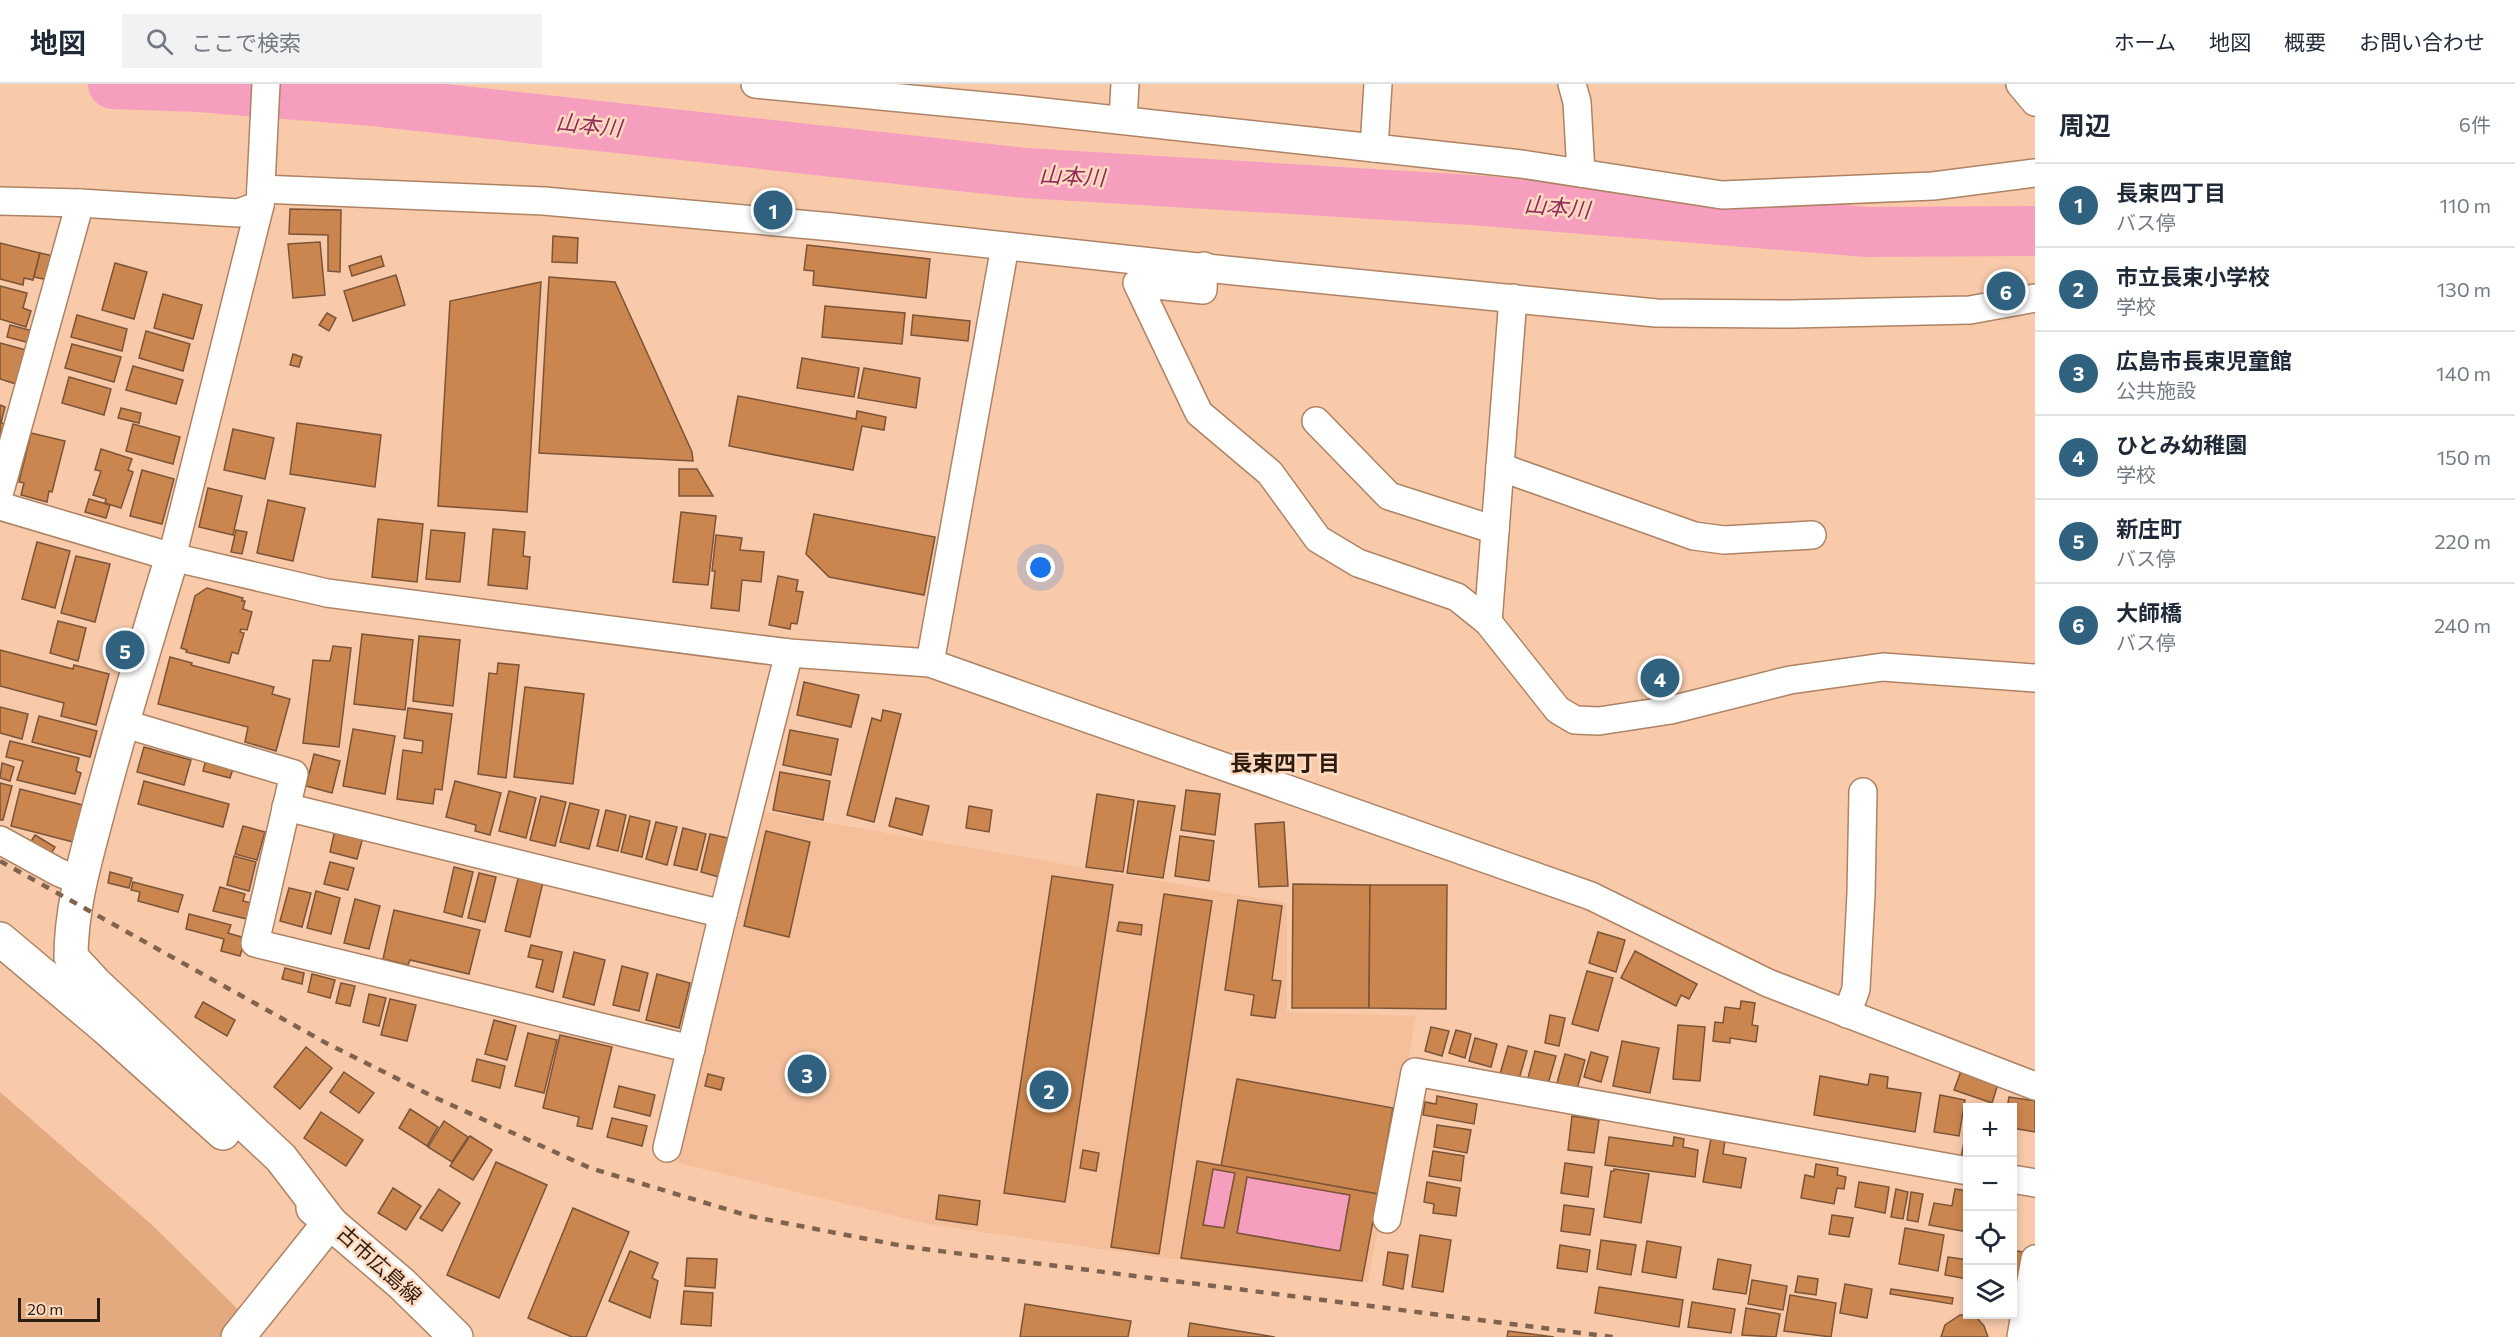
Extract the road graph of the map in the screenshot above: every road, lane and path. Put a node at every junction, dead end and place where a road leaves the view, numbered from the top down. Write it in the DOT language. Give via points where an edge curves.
graph roads {
  1 [pos="266,84"];
  2 [pos="755,84"];
  3 [pos="1125,84"];
  4 [pos="1378,84"];
  5 [pos="1572,84"];
  6 [pos="2020,84"];
  7 [pos="884,90"];
  8 [pos="2035,102"];
  9 [pos="1123,120"];
  10 [pos="1374,148"];
  11 [pos="1581,173"];
  12 [pos="2035,173"];
  13 [pos="261,190"];
  14 [pos="0,201"];
  15 [pos="80,203"];
  16 [pos="1005,246"];
  17 [pos="1204,266"];
  18 [pos="1513,298"];
  19 [pos="2035,298"];
  20 [pos="1316,421"];
  21 [pos="1500,467"];
  22 [pos="0,490"];
  23 [pos="0,506"];
  24 [pos="1495,530"];
  25 [pos="1812,535"];
  26 [pos="172,557"];
  27 [pos="1488,622"];
  28 [pos="789,653"];
  29 [pos="930,663"];
  30 [pos="2035,678"];
  31 [pos="122,723"];
  32 [pos="1863,792"];
  33 [pos="286,807"];
  34 [pos="0,840"];
  35 [pos="80,881"];
  36 [pos="723,914"];
  37 [pos="0,939"];
  38 [pos="1847,1014"];
  39 [pos="691,1049"];
  40 [pos="2035,1086"];
  41 [pos="667,1148"];
  42 [pos="1963,1170"];
  43 [pos="2017,1180"];
  44 [pos="2035,1183"];
  45 [pos="1387,1219"];
  46 [pos="330,1222"];
  47 [pos="2035,1259"];
  48 [pos="2027,1323"];
  49 [pos="238,1337"];
  50 [pos="456,1337"];
  1 -- 13 [label="street"];
  2 -- 7 [label="street"];
  3 -- 9 [label="street"];
  4 -- 10 [label="street"];
  5 -- 11 [label="street" via="1577,102"];
  6 -- 8 [label="street"];
  7 -- 9 [label="street"];
  9 -- 10 [label="street"];
  10 -- 11 [label="street"];
  11 -- 12 [label="street" via="1722,195 1933,186"];
  13 -- 15 [label="street" via="238,213"];
  13 -- 16 [label="street" via="544,201"];
  13 -- 26 [label="street"];
  14 -- 15 [label="street"];
  15 -- 22 [label="street"];
  16 -- 17 [label="street"];
  16 -- 29 [label="street"];
  17 -- 18 [label="street"];
  17 -- 27 [label="street" via="1203,290 1137,283 1198,413 1270,473 1318,539 1358,563 1456,597"];
  18 -- 19 [label="street" via="1656,313 1792,314 1971,310"];
  18 -- 21 [label="street"];
  20 -- 24 [label="street" via="1389,496"];
  21 -- 24 [label="street"];
  21 -- 25 [label="street" via="1694,536 1724,540"];
  23 -- 26 [label="street"];
  24 -- 27 [label="street"];
  26 -- 28 [label="street" via="327,592"];
  26 -- 31 [label="street"];
  27 -- 30 [label="street" via="1558,710 1575,720 1599,721 1671,710 1790,680 1882,667"];
  28 -- 29 [label="street"];
  28 -- 36 [label="street"];
  29 -- 38 [label="street" via="1591,896 1768,983"];
  31 -- 33 [label="street" via="294,774"];
  31 -- 35 [label="street"];
  32 -- 38 [label="street" via="1856,990"];
  33 -- 36 [label="street"];
  33 -- 39 [label="street" via="255,943"];
  34 -- 35 [label="street"];
  35 -- 46 [label="street" via="71,957 282,1158"];
  36 -- 39 [label="street"];
  37 -- 46 [label="street" via="273,1178"];
  38 -- 40 [label="street"];
  39 -- 41 [label="street"];
  42 -- 45 [label="street" via="1415,1072"];
  43 -- 44 [label="street"];
  46 -- 49 [label="street, 古市広島線"];
  46 -- 50 [label="street, 古市広島線"];
  47 -- 48 [label="street"];
}
